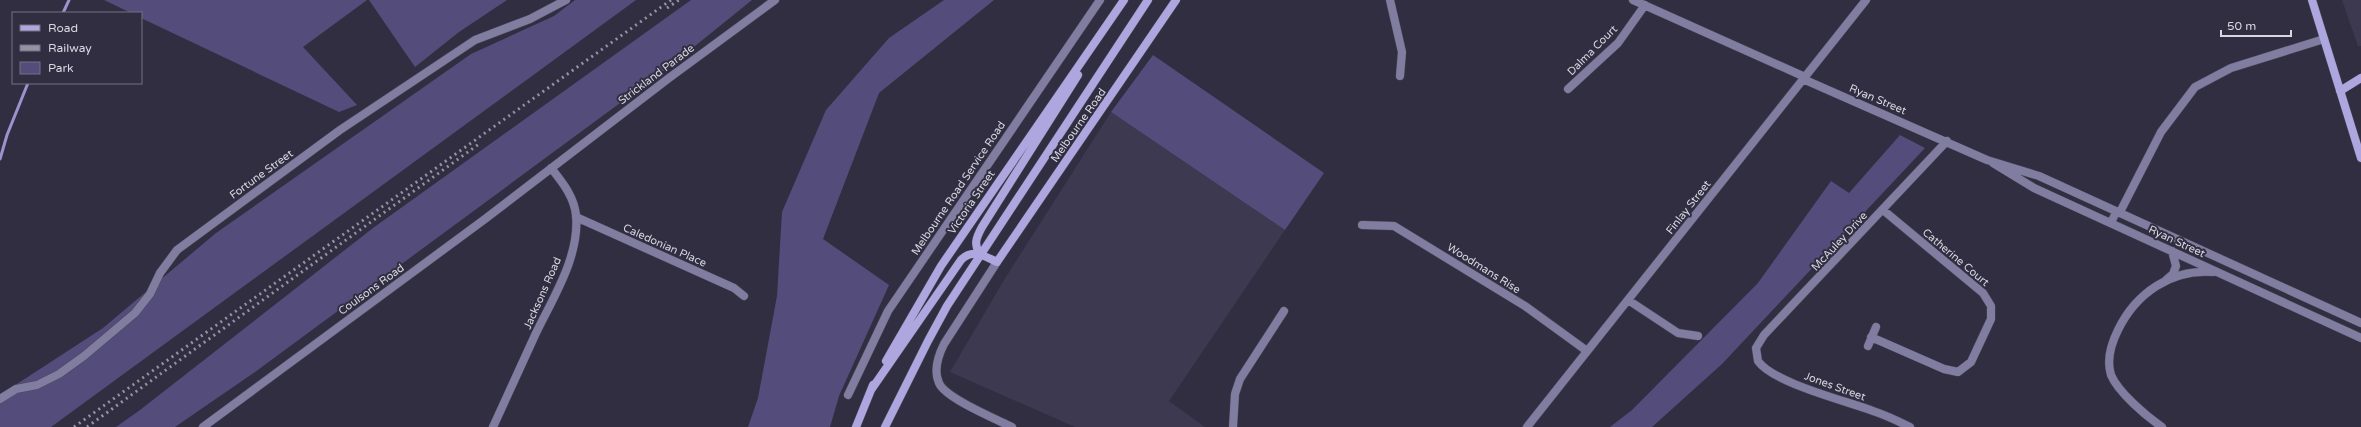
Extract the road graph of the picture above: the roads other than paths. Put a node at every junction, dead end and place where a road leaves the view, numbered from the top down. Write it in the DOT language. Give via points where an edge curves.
graph roads {
  1 [pos="566,0"];
  2 [pos="775,0"];
  3 [pos="1100,0"];
  4 [pos="1124,0"];
  5 [pos="1148,0"];
  6 [pos="1176,0"];
  7 [pos="1390,0"];
  8 [pos="1633,0"];
  9 [pos="1866,0"];
  10 [pos="2312,0"];
  11 [pos="1645,6"];
  12 [pos="2324,39"];
  13 [pos="1400,76"];
  14 [pos="1804,78"];
  15 [pos="2361,78"];
  16 [pos="1568,89"];
  17 [pos="2340,91"];
  18 [pos="1946,142"];
  19 [pos="2361,158"];
  20 [pos="1988,160"];
  21 [pos="551,168"];
  22 [pos="1883,210"];
  23 [pos="2120,212"];
  24 [pos="576,217"];
  25 [pos="2111,223"];
  26 [pos="1362,225"];
  27 [pos="2172,251"];
  28 [pos="981,255"];
  29 [pos="997,262"];
  30 [pos="2221,274"];
  31 [pos="2166,280"];
  32 [pos="744,296"];
  33 [pos="1628,300"];
  34 [pos="1284,311"];
  35 [pos="2361,323"];
  36 [pos="1876,327"];
  37 [pos="1698,336"];
  38 [pos="1872,337"];
  39 [pos="2361,338"];
  40 [pos="1868,346"];
  41 [pos="1587,351"];
  42 [pos="1757,359"];
  43 [pos="871,390"];
  44 [pos="848,396"];
  45 [pos="0,399"];
  46 [pos="203,427"];
  47 [pos="493,427"];
  48 [pos="856,427"];
  49 [pos="886,427"];
  50 [pos="1012,427"];
  51 [pos="1233,427"];
  52 [pos="1527,427"];
  53 [pos="1910,427"];
  54 [pos="2162,427"];
  1 -- 45 [label="street, Fortune Street" via="530,19 475,40 340,130 177,250 135,313 84,356 59,374 37,385 16,389"];
  2 -- 21 [label="street, Strickland Parade"];
  3 -- 44 [label="street, Melbourne Road Service Road" via="888,311"];
  4 -- 28 [label="main road" via="982,227 976,242 976,249"];
  4 -- 43 [label="main road, Victoria Street" via="941,266 904,327"];
  5 -- 28 [label="main road"];
  6 -- 29 [label="main road, Melbourne Road"];
  7 -- 13 [label="street" via="1402,52"];
  8 -- 11 [label="street, Ryan Street"];
  9 -- 14 [label="street, Finlay Street"];
  10 -- 12 [label="main road"];
  11 -- 14 [label="street, Ryan Street"];
  11 -- 16 [label="street, Dalma Court" via="1618,43"];
  12 -- 17 [label="main road"];
  12 -- 23 [label="street" via="2231,68 2195,87 2161,132"];
  14 -- 18 [label="street, Ryan Street"];
  14 -- 33 [label="street, Finlay Street"];
  15 -- 17 [label="main road"];
  17 -- 19 [label="main road"];
  18 -- 20 [label="street, Ryan Street"];
  18 -- 22 [label="street, McAuley Drive"];
  20 -- 23 [label="street, Ryan Street" via="2023,170"];
  20 -- 25 [label="street, Ryan Street" via="2034,188"];
  21 -- 24 [label="street, Jacksons Road" via="570,195"];
  21 -- 46 [label="street, Coulsons Road"];
  22 -- 38 [label="street, Catherine Court" via="1983,293 1991,304 1992,314 1972,362 1958,372 1944,370"];
  22 -- 42 [label="street, McAuley Drive" via="1762,338 1756,348"];
  23 -- 25 [label="street" via="2115,214"];
  23 -- 35 [label="street, Ryan Street"];
  24 -- 32 [label="street, Caledonian Place" via="734,288"];
  24 -- 47 [label="street, Jacksons Road" via="574,241 566,268"];
  25 -- 27 [label="street, Ryan Street"];
  26 -- 41 [label="street, Woodmans Rise" via="1394,226 1529,309"];
  27 -- 30 [label="street, Ryan Street"];
  27 -- 31 [label="street" via="2176,266 2173,274"];
  28 -- 29 [label="main road"];
  28 -- 43 [label="main road" via="970,253 961,260"];
  28 -- 49 [label="main road" via="928,340"];
  29 -- 50 [label="street, Melbourne Road" via="944,344 938,356 936,373 940,386 948,393"];
  30 -- 31 [label="street" via="2200,272"];
  30 -- 39 [label="street, Ryan Street"];
  31 -- 54 [label="street" via="2142,296 2129,311 2112,342 2109,359 2111,373 2117,385"];
  33 -- 37 [label="street" via="1678,333"];
  33 -- 41 [label="street, Finlay Street"];
  34 -- 51 [label="street" via="1240,379 1235,394"];
  36 -- 38 [label="street"];
  38 -- 40 [label="street"];
  41 -- 52 [label="street, Finlay Street"];
  42 -- 53 [label="street, Jones Street" via="1762,367 1770,372"];
  43 -- 48 [label="main road, Victoria Street"];
}
